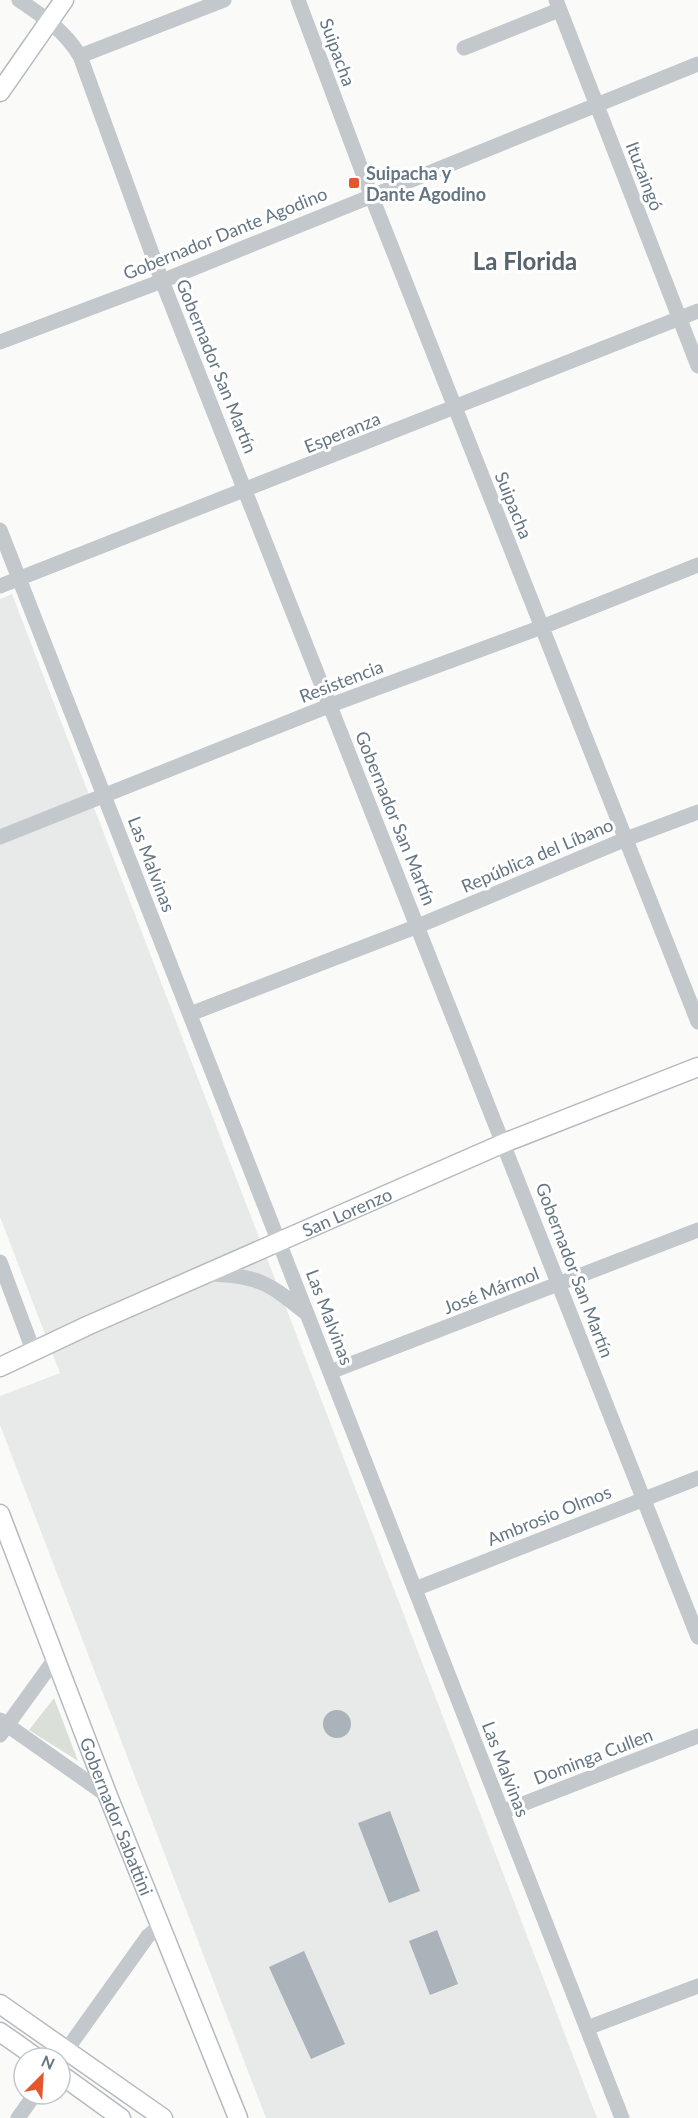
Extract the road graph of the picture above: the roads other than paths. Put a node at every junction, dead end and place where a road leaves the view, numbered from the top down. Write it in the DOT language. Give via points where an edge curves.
graph roads {
  1 [pos="19,0"];
  2 [pos="64,0"];
  3 [pos="224,0"];
  4 [pos="298,0"];
  5 [pos="558,5"];
  6 [pos="49,21"];
  7 [pos="464,48"];
  8 [pos="80,56"];
  9 [pos="698,64"];
  10 [pos="0,92"];
  11 [pos="596,105"];
  12 [pos="371,195"];
  13 [pos="162,281"];
  14 [pos="698,311"];
  15 [pos="680,318"];
  16 [pos="0,342"];
  17 [pos="698,366"];
  18 [pos="455,408"];
  19 [pos="246,491"];
  20 [pos="1,537"];
  21 [pos="698,565"];
  22 [pos="19,579"];
  23 [pos="0,586"];
  24 [pos="542,627"];
  25 [pos="331,705"];
  26 [pos="104,796"];
  27 [pos="698,812"];
  28 [pos="0,837"];
  29 [pos="626,839"];
  30 [pos="418,926"];
  31 [pos="190,1014"];
  32 [pos="698,1022"];
  33 [pos="698,1067"];
  34 [pos="504,1143"];
  35 [pos="698,1230"];
  36 [pos="280,1241"];
  37 [pos="0,1262"];
  38 [pos="205,1274"];
  39 [pos="560,1285"];
  40 [pos="308,1315"];
  41 [pos="33,1350"];
  42 [pos="0,1367"];
  43 [pos="330,1372"];
  44 [pos="698,1479"];
  45 [pos="644,1499"];
  46 [pos="0,1514"];
  47 [pos="415,1589"];
  48 [pos="698,1637"];
  49 [pos="55,1659"];
  50 [pos="2,1727"];
  51 [pos="698,1736"];
  52 [pos="108,1796"];
  53 [pos="502,1812"];
  54 [pos="160,1926"];
  55 [pos="698,1986"];
  56 [pos="0,2004"];
  57 [pos="587,2028"];
  58 [pos="0,2032"];
  59 [pos="20,2046"];
  60 [pos="52,2046"];
  61 [pos="69,2046"];
  62 [pos="72,2061"];
  63 [pos="72,2083"];
  64 [pos="121,2118"];
  65 [pos="163,2118"];
  66 [pos="238,2118"];
  67 [pos="622,2118"];
  1 -- 6 [label="street, Gobernador San Martín"];
  2 -- 6 [label="main road"];
  3 -- 8 [label="street"];
  4 -- 12 [label="street, Suipacha"];
  5 -- 7 [label="street"];
  5 -- 11 [label="street, Ituzaingó"];
  6 -- 8 [label="street, Gobernador San Martín" via="68,37"];
  6 -- 10 [label="main road"];
  8 -- 13 [label="street, Gobernador San Martín"];
  9 -- 11 [label="street, Gobernador Dante Agodino"];
  11 -- 12 [label="street, Gobernador Dante Agodino"];
  11 -- 15 [label="street, Ituzaingó"];
  12 -- 13 [label="street, Gobernador Dante Agodino"];
  12 -- 18 [label="street, Suipacha"];
  13 -- 16 [label="street, Gobernador Dante Agodino"];
  13 -- 19 [label="street, Gobernador San Martín"];
  14 -- 15 [label="street, Esperanza"];
  15 -- 17 [label="street, Ituzaingó"];
  15 -- 18 [label="street, Esperanza"];
  18 -- 19 [label="street, Esperanza"];
  18 -- 24 [label="street, Suipacha"];
  19 -- 22 [label="street, Esperanza"];
  19 -- 25 [label="street, Gobernador San Martín"];
  20 -- 22 [label="street, Las Malvinas"];
  21 -- 24 [label="street, Resistencia"];
  22 -- 23 [label="street, Esperanza"];
  22 -- 26 [label="street, Las Malvinas"];
  24 -- 25 [label="street, Resistencia"];
  24 -- 29 [label="street, Suipacha"];
  25 -- 26 [label="street, Resistencia"];
  25 -- 30 [label="street, Gobernador San Martín"];
  26 -- 28 [label="street, Resistencia"];
  26 -- 31 [label="street, Las Malvinas"];
  27 -- 29 [label="street, República del Líbano"];
  29 -- 30 [label="street, República del Líbano"];
  29 -- 32 [label="street, Suipacha"];
  30 -- 31 [label="street, República del Líbano"];
  30 -- 34 [label="street, Gobernador San Martín"];
  31 -- 36 [label="street, Las Malvinas"];
  33 -- 34 [label="main road, San Lorenzo"];
  34 -- 36 [label="main road, San Lorenzo"];
  34 -- 39 [label="street, Gobernador San Martín"];
  35 -- 39 [label="street, José Mármol"];
  36 -- 38 [label="main road, San Lorenzo"];
  36 -- 40 [label="street, Las Malvinas"];
  37 -- 41 [label="street"];
  38 -- 40 [label="street" via="252,1278 270,1286"];
  38 -- 41 [label="main road, San Lorenzo"];
  39 -- 43 [label="street, José Mármol"];
  39 -- 45 [label="street, Gobernador San Martín"];
  40 -- 43 [label="street, Las Malvinas"];
  41 -- 42 [label="main road, San Lorenzo"];
  43 -- 47 [label="street, Las Malvinas"];
  44 -- 45 [label="street, Ambrosio Olmos"];
  45 -- 47 [label="street, Ambrosio Olmos"];
  45 -- 48 [label="street, Gobernador San Martín"];
  46 -- 49 [label="main road, Gobernador Sabattini"];
  47 -- 53 [label="street, Las Malvinas"];
  49 -- 50 [label="street"];
  49 -- 52 [label="main road, Gobernador Sabattini"];
  50 -- 52 [label="street"];
  51 -- 53 [label="street, Dominga Cullen"];
  52 -- 54 [label="main road, Gobernador Sabattini"];
  53 -- 57 [label="street, Las Malvinas"];
  54 -- 61 [label="street" via="148,1936"];
  54 -- 66 [label="main road, Gobernador Sabattini"];
  55 -- 57 [label="street"];
  56 -- 60 [label="main road"];
  57 -- 67 [label="street, Las Malvinas"];
  58 -- 59 [label="main road"];
  62 -- 65 [label="main road"];
  63 -- 64 [label="main road"];
}
